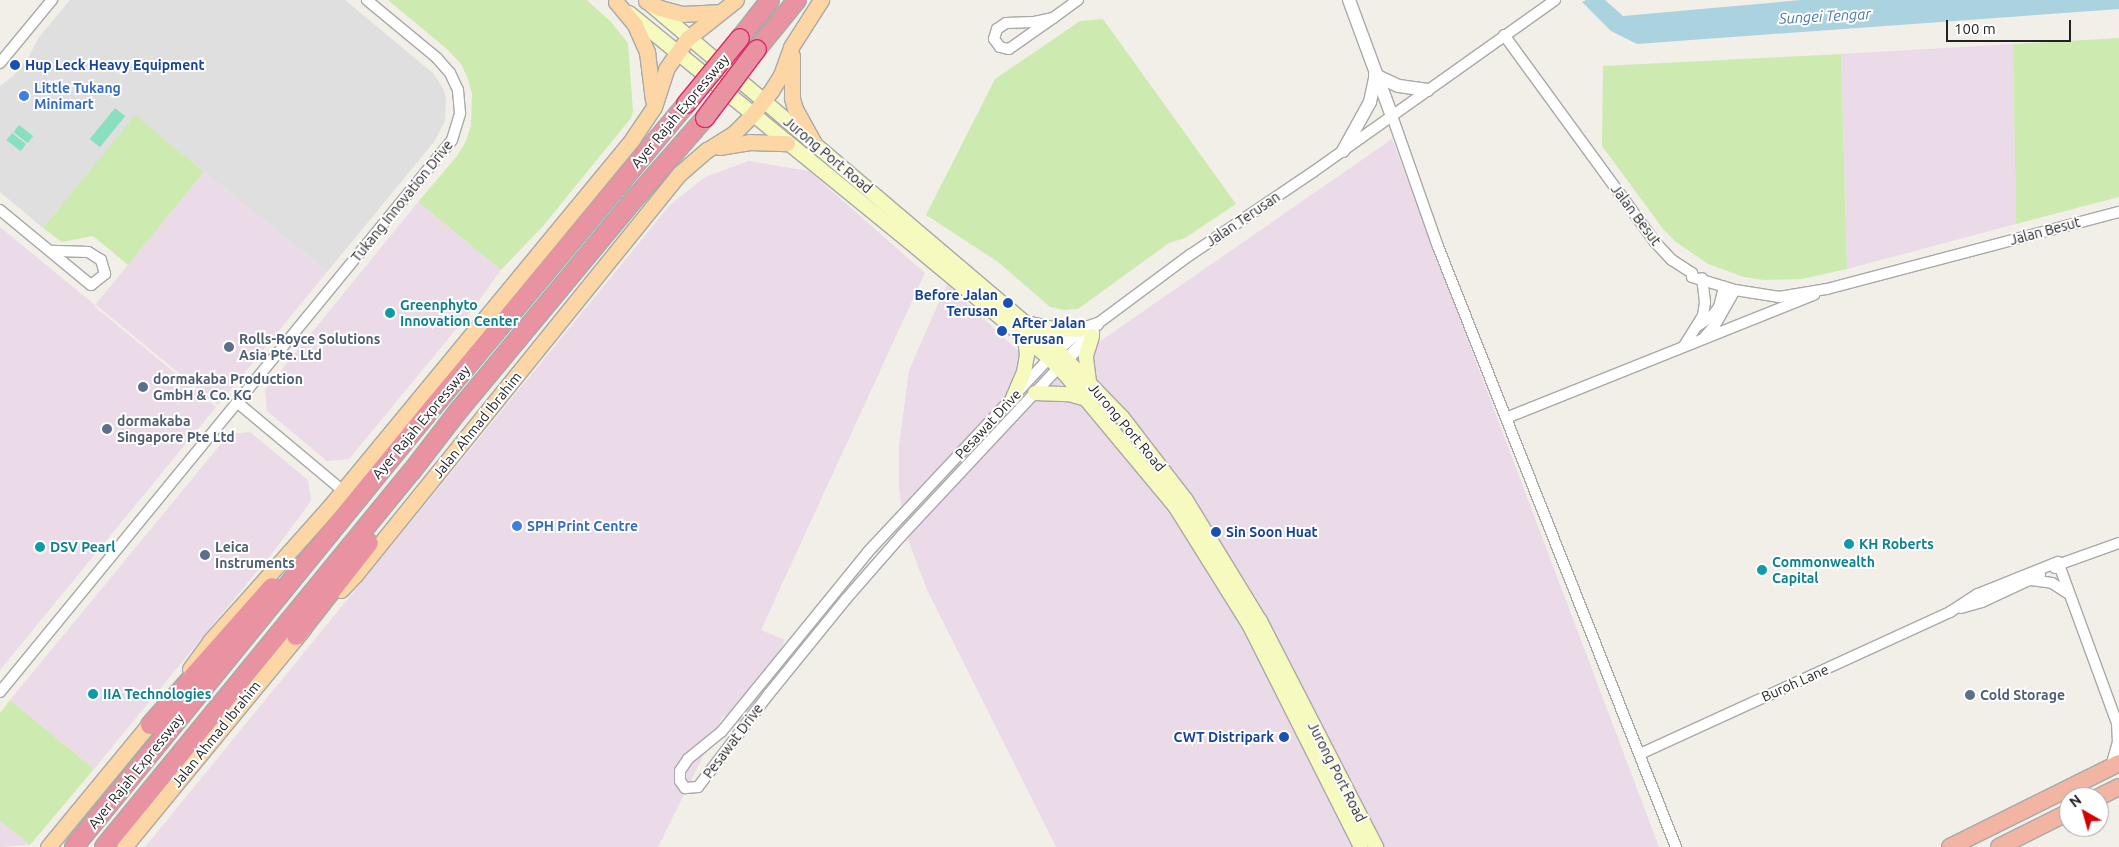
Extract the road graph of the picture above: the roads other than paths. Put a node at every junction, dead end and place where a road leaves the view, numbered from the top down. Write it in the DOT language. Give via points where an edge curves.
graph roads {
  1 [pos="52,0"];
  2 [pos="367,0"];
  3 [pos="646,0"];
  4 [pos="736,0"];
  5 [pos="770,0"];
  6 [pos="797,0"];
  7 [pos="820,0"];
  8 [pos="1078,0"];
  9 [pos="1349,0"];
  10 [pos="1555,0"];
  11 [pos="615,1"];
  12 [pos="718,12"];
  13 [pos="1053,18"];
  14 [pos="1504,35"];
  15 [pos="688,38"];
  16 [pos="791,47"];
  17 [pos="676,53"];
  18 [pos="0,63"];
  19 [pos="1375,75"];
  20 [pos="1428,90"];
  21 [pos="763,101"];
  22 [pos="654,107"];
  23 [pos="753,114"];
  24 [pos="1392,116"];
  25 [pos="813,142"];
  26 [pos="787,144"];
  27 [pos="707,150"];
  28 [pos="1343,151"];
  29 [pos="0,210"];
  30 [pos="2119,212"];
  31 [pos="50,251"];
  32 [pos="1702,278"];
  33 [pos="1724,287"];
  34 [pos="1827,289"];
  35 [pos="1735,290"];
  36 [pos="1025,323"];
  37 [pos="1697,327"];
  38 [pos="1090,330"];
  39 [pos="1025,338"];
  40 [pos="1704,338"];
  41 [pos="1684,346"];
  42 [pos="1058,359"];
  43 [pos="1089,382"];
  44 [pos="1035,393"];
  45 [pos="1013,398"];
  46 [pos="1086,399"];
  47 [pos="238,403"];
  48 [pos="1506,418"];
  49 [pos="382,470"];
  50 [pos="412,471"];
  51 [pos="342,490"];
  52 [pos="2119,543"];
  53 [pos="2060,564"];
  54 [pos="2030,580"];
  55 [pos="2069,594"];
  56 [pos="1980,598"];
  57 [pos="296,636"];
  58 [pos="0,692"];
  59 [pos="2118,724"];
  60 [pos="150,725"];
  61 [pos="1640,754"];
  62 [pos="2115,765"];
  63 [pos="2059,817"];
  64 [pos="2006,845"];
  65 [pos="48,847"];
  66 [pos="74,847"];
  67 [pos="104,847"];
  68 [pos="124,847"];
  69 [pos="1361,847"];
  70 [pos="1376,847"];
  71 [pos="1676,847"];
  72 [pos="1950,847"];
  1 -- 18 [label="street"];
  2 -- 47 [label="street, Tukang Innovation Drive" via="438,58 450,73 458,90 460,113 452,140"];
  3 -- 12 [label="main road" via="682,14"];
  3 -- 15 [label="main road, Jurong Port Road"];
  4 -- 12 [label="main road"];
  5 -- 49 [label="highway, Ayer Rajah Expressway, bridge"];
  6 -- 50 [label="highway, Ayer Rajah Expressway, bridge" via="705,118 490,372"];
  7 -- 16 [label="main road, Jalan Ahmad Ibrahim"];
  8 -- 13 [label="street"];
  9 -- 19 [label="street"];
  10 -- 14 [label="street, Jalan Terusan"];
  11 -- 17 [label="main road, Jurong Port Road"];
  11 -- 22 [label="main road" via="635,25 647,52"];
  12 -- 15 [label="main road"];
  13 -- 13 [label="street" via="1009,49 1000,47 994,39 997,29 1006,23"];
  14 -- 20 [label="street, Jalan Terusan"];
  14 -- 32 [label="street, Jalan Besut" via="1654,241 1672,260 1692,273 1692,277"];
  15 -- 17 [label="main road"];
  15 -- 21 [label="main road, Jurong Port Road"];
  16 -- 21 [label="main road, Jalan Ahmad Ibrahim" via="781,75"];
  16 -- 25 [label="main road" via="792,98"];
  17 -- 22 [label="main road" via="666,69"];
  17 -- 23 [label="main road, Jurong Port Road"];
  19 -- 20 [label="street" via="1399,86"];
  19 -- 24 [label="street"];
  19 -- 28 [label="street" via="1370,102"];
  20 -- 24 [label="street, Jalan Terusan"];
  21 -- 23 [label="main road, Jalan Ahmad Ibrahim"];
  21 -- 25 [label="main road, Jurong Port Road"];
  22 -- 51 [label="main road" via="633,138"];
  23 -- 26 [label="main road, Jurong Port Road"];
  23 -- 27 [label="main road, Jalan Ahmad Ibrahim" via="733,134"];
  24 -- 28 [label="street, Jalan Terusan"];
  24 -- 48 [label="street" via="1437,244"];
  25 -- 36 [label="main road, Jurong Port Road"];
  26 -- 27 [label="main road" via="745,142"];
  26 -- 39 [label="main road, Jurong Port Road"];
  27 -- 57 [label="main road, Jalan Ahmad Ibrahim" via="679,174 356,575"];
  28 -- 38 [label="street, Jalan Terusan" via="1190,255"];
  29 -- 31 [label="street"];
  30 -- 34 [label="street, Jalan Besut"];
  31 -- 31 [label="street" via="88,252 101,260 105,274 91,285"];
  32 -- 33 [label="street, Jalan Besut"];
  32 -- 37 [label="street" via="1705,302"];
  33 -- 35 [label="street, Jalan Besut"];
  33 -- 37 [label="street" via="1719,307"];
  34 -- 35 [label="street, Jalan Besut" via="1779,297"];
  34 -- 40 [label="street, Jalan Besut"];
  35 -- 40 [label="street"];
  36 -- 38 [label="main road" via="1055,329"];
  36 -- 42 [label="main road, Jurong Port Road"];
  37 -- 41 [label="street"];
  38 -- 42 [label="street"];
  38 -- 43 [label="main road" via="1086,356"];
  39 -- 42 [label="main road, Jurong Port Road"];
  39 -- 45 [label="main road" via="1024,372"];
  40 -- 41 [label="street, Jalan Besut"];
  41 -- 48 [label="street, Jalan Besut"];
  42 -- 43 [label="main road, Jurong Port Road"];
  42 -- 44 [label="street, Pesawat Drive"];
  42 -- 45 [label="street, Pesawat Drive"];
  42 -- 46 [label="main road, Jurong Port Road"];
  43 -- 70 [label="main road, Jurong Port Road" via="1126,423 1189,504 1260,621"];
  44 -- 45 [label="street, Pesawat Drive" via="846,599 698,786 685,788 680,781 680,771 688,759 721,732 868,552"];
  44 -- 46 [label="main road" via="1069,394"];
  46 -- 69 [label="main road, Jurong Port Road" via="1175,506 1250,626"];
  47 -- 51 [label="street"];
  47 -- 58 [label="street, Tukang Innovation Drive"];
  48 -- 61 [label="street"];
  49 -- 60 [label="highway" via="309,544"];
  49 -- 66 [label="highway, Ayer Rajah Expressway"];
  50 -- 57 [label="highway" via="410,485 400,501"];
  50 -- 67 [label="highway, Ayer Rajah Expressway"];
  51 -- 60 [label="main road" via="210,641"];
  52 -- 53 [label="street"];
  53 -- 54 [label="street"];
  53 -- 55 [label="street"];
  53 -- 56 [label="street"];
  54 -- 55 [label="street" via="2052,583"];
  54 -- 56 [label="street"];
  55 -- 59 [label="street"];
  56 -- 61 [label="street, Buroh Lane"];
  57 -- 68 [label="main road, Jalan Ahmad Ibrahim"];
  59 -- 62 [label="street"];
  60 -- 65 [label="main road"];
  61 -- 71 [label="street"];
  62 -- 72 [label="highway"];
  63 -- 64 [label="highway"];
}
